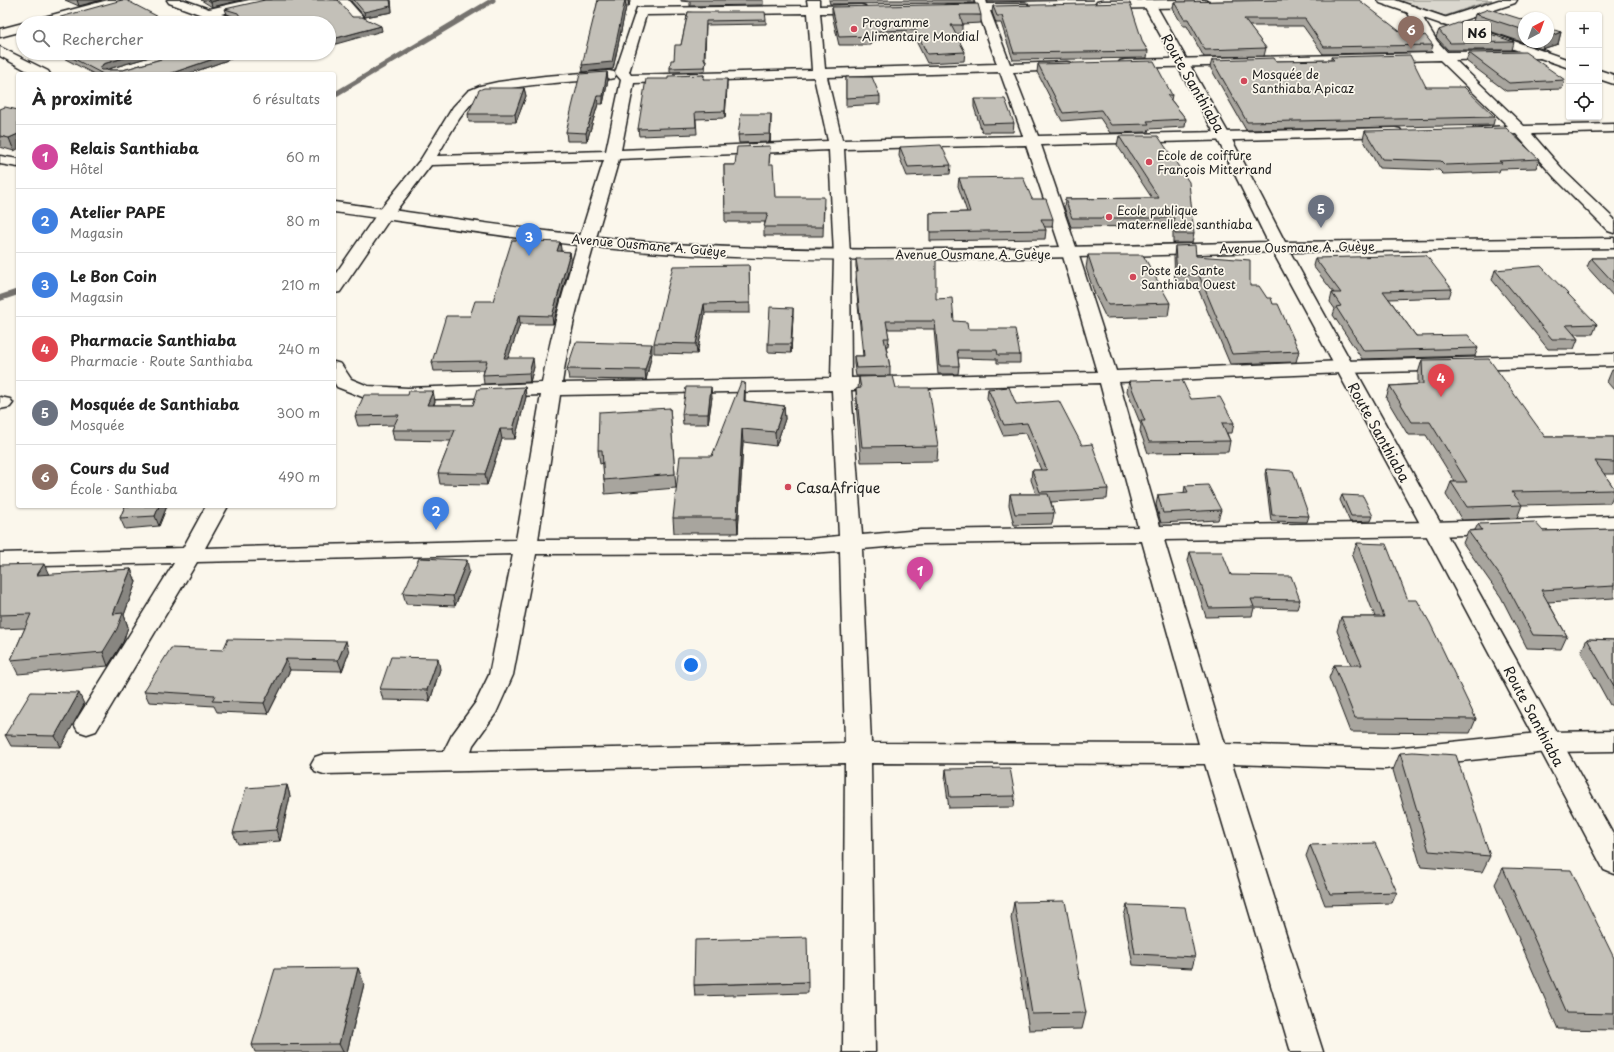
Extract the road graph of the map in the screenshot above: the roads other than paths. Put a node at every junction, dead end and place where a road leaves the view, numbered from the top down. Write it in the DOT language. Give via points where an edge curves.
graph roads {
  1 [pos="122,0"];
  2 [pos="173,0"];
  3 [pos="265,0"];
  4 [pos="342,0"];
  5 [pos="1384,0"];
  6 [pos="1511,0"];
  7 [pos="1148,2"];
  8 [pos="1217,3"];
  9 [pos="982,4"];
  10 [pos="814,5"];
  11 [pos="1086,5"];
  12 [pos="1039,6"];
  13 [pos="938,8"];
  14 [pos="876,9"];
  15 [pos="1412,10"];
  16 [pos="207,13"];
  17 [pos="64,16"];
  18 [pos="215,16"];
  19 [pos="358,18"];
  20 [pos="1445,22"];
  21 [pos="16,29"];
  22 [pos="0,33"];
  23 [pos="0,51"];
  24 [pos="1541,54"];
  25 [pos="1444,57"];
  26 [pos="16,60"];
  27 [pos="17,60"];
  28 [pos="1181,63"];
  29 [pos="1566,63"];
  30 [pos="1109,65"];
  31 [pos="1077,66"];
  32 [pos="1005,68"];
  33 [pos="39,72"];
  34 [pos="819,72"];
  35 [pos="1602,75"];
  36 [pos="625,76"];
  37 [pos="1614,80"];
  38 [pos="1614,128"];
  39 [pos="1520,130"];
  40 [pos="1466,131"];
  41 [pos="1411,132"];
  42 [pos="1223,136"];
  43 [pos="1032,140"];
  44 [pos="836,145"];
  45 [pos="613,155"];
  46 [pos="0,160"];
  47 [pos="427,161"];
  48 [pos="16,163"];
  49 [pos="336,207"];
  50 [pos="385,214"];
  51 [pos="1614,228"];
  52 [pos="587,241"];
  53 [pos="1614,243"];
  54 [pos="1279,247"];
  55 [pos="1070,253"];
  56 [pos="842,255"];
  57 [pos="336,285"];
  58 [pos="1614,360"];
  59 [pos="1343,367"];
  60 [pos="336,371"];
  61 [pos="1108,377"];
  62 [pos="841,384"];
  63 [pos="551,389"];
  64 [pos="215,508"];
  65 [pos="1614,523"];
  66 [pos="1434,530"];
  67 [pos="1152,534"];
  68 [pos="851,543"];
  69 [pos="525,548"];
  70 [pos="190,555"];
  71 [pos="0,560"];
  72 [pos="87,724"];
  73 [pos="1614,741"];
  74 [pos="1548,742"];
  75 [pos="858,753"];
  76 [pos="1215,754"];
  77 [pos="454,761"];
  78 [pos="324,764"];
  79 [pos="1614,862"];
  80 [pos="859,1052"];
  81 [pos="1307,1052"];
  1 -- 17 [label="street"];
  2 -- 16 [label="street"];
  3 -- 16 [label="street"];
  4 -- 19 [label="street"];
  5 -- 15 [label="street, N6"];
  6 -- 20 [label="street"];
  7 -- 8 [label="street"];
  7 -- 11 [label="street"];
  7 -- 28 [label="street, Route Santhiaba"];
  9 -- 12 [label="street"];
  9 -- 13 [label="street"];
  9 -- 32 [label="street"];
  10 -- 14 [label="street"];
  10 -- 34 [label="street"];
  10 -- 36 [label="street" via="641,11"];
  15 -- 20 [label="street, N6"];
  15 -- 25 [label="street" via="1432,43"];
  16 -- 18 [label="street"];
  20 -- 24 [label="street, N6"];
  21 -- 22 [label="street"];
  23 -- 26 [label="street"];
  24 -- 25 [label="street"];
  24 -- 29 [label="street, N6"];
  25 -- 28 [label="street"];
  25 -- 39 [label="street"];
  27 -- 33 [label="street"];
  28 -- 30 [label="street"];
  28 -- 42 [label="street, Route Santhiaba"];
  31 -- 32 [label="street"];
  32 -- 34 [label="street"];
  32 -- 43 [label="street"];
  34 -- 36 [label="street"];
  34 -- 44 [label="street"];
  35 -- 37 [label="street"];
  36 -- 45 [label="street"];
  36 -- 47 [label="street" via="545,80 498,86 477,92 458,110"];
  38 -- 39 [label="street"];
  39 -- 40 [label="street"];
  39 -- 51 [label="street" via="1560,175"];
  41 -- 42 [label="street"];
  42 -- 43 [label="street"];
  42 -- 54 [label="street, Route Santhiaba"];
  43 -- 44 [label="street"];
  43 -- 55 [label="street"];
  44 -- 45 [label="street"];
  44 -- 56 [label="street"];
  45 -- 47 [label="street"];
  45 -- 52 [label="street"];
  46 -- 48 [label="street"];
  47 -- 50 [label="street"];
  49 -- 50 [label="street, Avenue Ousmane A. Guèye"];
  50 -- 52 [label="street, Avenue Ousmane A. Guèye"];
  50 -- 57 [label="street"];
  52 -- 56 [label="street, Avenue Ousmane A. Guèye" via="715,251"];
  52 -- 63 [label="street" via="558,347"];
  53 -- 54 [label="street, Avenue Ousmane A. Guèye"];
  54 -- 55 [label="street, Avenue Ousmane A. Guèye"];
  54 -- 59 [label="street, Route Santhiaba"];
  55 -- 56 [label="street, Avenue Ousmane A. Guèye"];
  55 -- 61 [label="street"];
  56 -- 62 [label="street"];
  58 -- 59 [label="street"];
  59 -- 61 [label="street"];
  59 -- 66 [label="street, Route Santhiaba"];
  60 -- 63 [label="street" via="344,383 365,392 408,394"];
  61 -- 62 [label="street"];
  61 -- 67 [label="street"];
  62 -- 63 [label="street"];
  62 -- 68 [label="street"];
  63 -- 69 [label="street"];
  64 -- 70 [label="street"];
  65 -- 66 [label="street"];
  66 -- 67 [label="street"];
  66 -- 74 [label="street, Route Santhiaba"];
  67 -- 68 [label="street" via="921,537"];
  67 -- 76 [label="street"];
  68 -- 69 [label="street" via="809,546"];
  68 -- 75 [label="street"];
  69 -- 70 [label="street"];
  69 -- 77 [label="street" via="501,675 487,706 461,742"];
  70 -- 71 [label="street"];
  70 -- 72 [label="street"];
  73 -- 74 [label="street"];
  74 -- 76 [label="street" via="1384,759"];
  74 -- 79 [label="street, Route Santhiaba"];
  75 -- 76 [label="street"];
  75 -- 77 [label="street"];
  75 -- 80 [label="street"];
  76 -- 81 [label="street"];
  77 -- 78 [label="street"];
}
